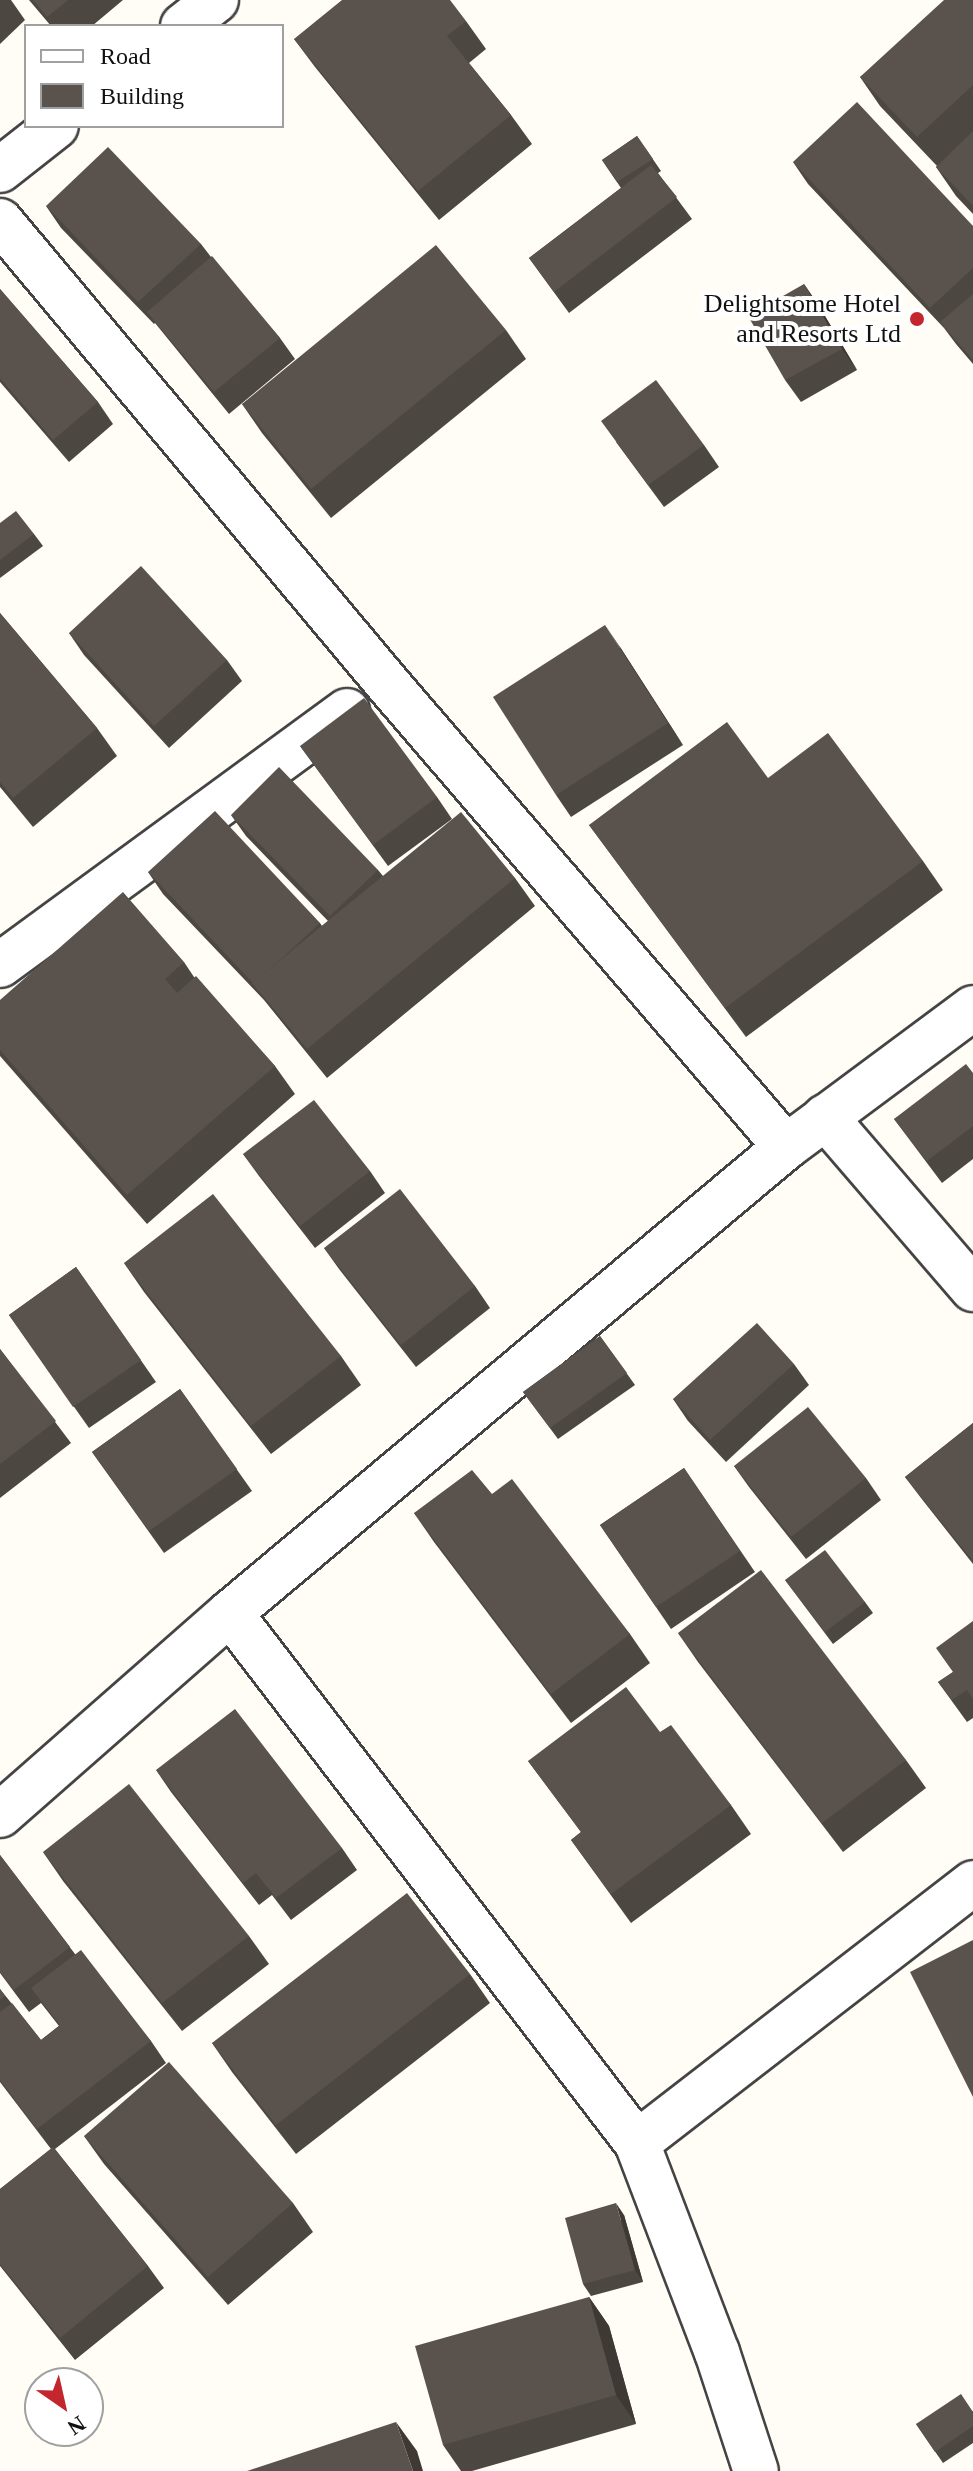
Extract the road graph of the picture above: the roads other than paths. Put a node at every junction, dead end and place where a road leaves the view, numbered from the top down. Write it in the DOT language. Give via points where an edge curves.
graph roads {
  1 [pos="216,0"];
  2 [pos="186,24"];
  3 [pos="53,128"];
  4 [pos="0,170"];
  5 [pos="0,221"];
  6 [pos="387,683"];
  7 [pos="0,965"];
  8 [pos="973,1008"];
  9 [pos="825,1117"];
  10 [pos="786,1147"];
  11 [pos="973,1289"];
  12 [pos="230,1613"];
  13 [pos="0,1815"];
  14 [pos="973,1883"];
  15 [pos="637,2143"];
  16 [pos="756,2471"];
  1 -- 2 [label="street"];
  3 -- 4 [label="street"];
  5 -- 6 [label="street"];
  6 -- 7 [label="street"];
  6 -- 10 [label="street"];
  8 -- 9 [label="street"];
  9 -- 10 [label="street"];
  9 -- 11 [label="street"];
  10 -- 12 [label="street"];
  12 -- 13 [label="street"];
  12 -- 15 [label="street"];
  14 -- 15 [label="street"];
  15 -- 16 [label="street"];
}
